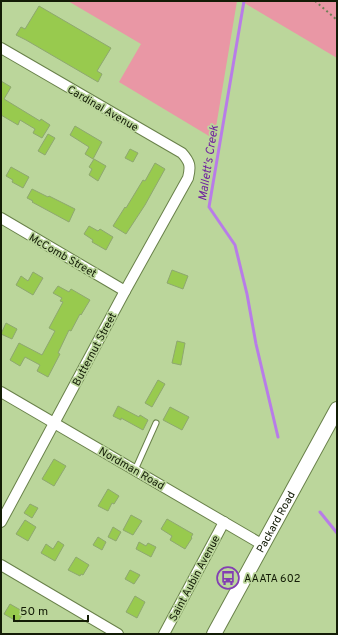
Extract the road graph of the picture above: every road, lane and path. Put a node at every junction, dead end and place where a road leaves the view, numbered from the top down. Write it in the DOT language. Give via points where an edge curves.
graph roads {
  1 [pos="315,1"];
  2 [pos="337,20"];
  3 [pos="1,48"];
  4 [pos="188,178"];
  5 [pos="1,218"];
  6 [pos="125,291"];
  7 [pos="1,392"];
  8 [pos="337,410"];
  9 [pos="54,423"];
  10 [pos="156,423"];
  11 [pos="135,470"];
  12 [pos="1,522"];
  13 [pos="224,522"];
  14 [pos="263,545"];
  15 [pos="1,565"];
  16 [pos="118,634"];
  17 [pos="164,634"];
  18 [pos="214,634"];
  1 -- 2 [label="path"];
  3 -- 4 [label="street, Cardinal Avenue" via="182,153 190,168"];
  4 -- 6 [label="street, Butternut Street"];
  5 -- 6 [label="street, McComb Street"];
  6 -- 9 [label="street, Butternut Street"];
  7 -- 9 [label="street, Nordman Road"];
  8 -- 14 [label="main road, Packard Road"];
  9 -- 11 [label="street, Nordman Road"];
  9 -- 12 [label="street, Butternut Street"];
  10 -- 11 [label="lane"];
  11 -- 13 [label="street, Nordman Road"];
  13 -- 14 [label="street, Nordman Road"];
  13 -- 17 [label="street, Saint Aubin Avenue"];
  14 -- 18 [label="main road, Packard Road"];
  15 -- 16 [label="street"];
}
